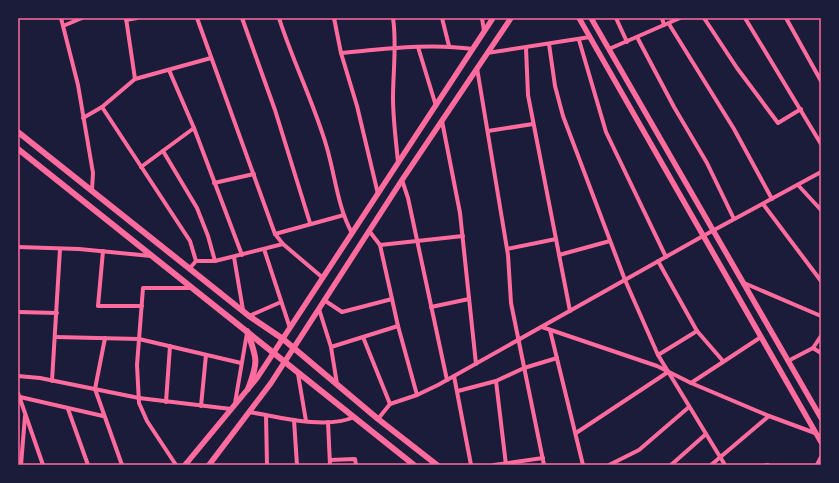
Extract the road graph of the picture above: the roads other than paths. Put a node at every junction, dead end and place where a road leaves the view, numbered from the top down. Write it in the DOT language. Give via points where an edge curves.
graph roads {
  1 [pos="61,18"];
  2 [pos="82,18"];
  3 [pos="137,18"];
  4 [pos="197,18"];
  5 [pos="242,18"];
  6 [pos="278,18"];
  7 [pos="334,18"];
  8 [pos="393,18"];
  9 [pos="442,18"];
  10 [pos="482,18"];
  11 [pos="493,18"];
  12 [pos="511,18"];
  13 [pos="579,18"];
  14 [pos="591,18"];
  15 [pos="616,18"];
  16 [pos="662,18"];
  17 [pos="680,18"];
  18 [pos="704,18"];
  19 [pos="745,18"];
  20 [pos="786,18"];
  21 [pos="126,19"];
  22 [pos="669,24"];
  23 [pos="664,25"];
  24 [pos="62,26"];
  25 [pos="484,32"];
  26 [pos="590,37"];
  27 [pos="637,37"];
  28 [pos="579,40"];
  29 [pos="627,42"];
  30 [pos="548,44"];
  31 [pos="449,46"];
  32 [pos="418,47"];
  33 [pos="393,48"];
  34 [pos="526,48"];
  35 [pos="473,49"];
  36 [pos="608,49"];
  37 [pos="341,53"];
  38 [pos="487,53"];
  39 [pos="211,58"];
  40 [pos="477,68"];
  41 [pos="169,70"];
  42 [pos="135,79"];
  43 [pos="821,81"];
  44 [pos="436,106"];
  45 [pos="102,107"];
  46 [pos="801,109"];
  47 [pos="83,118"];
  48 [pos="442,121"];
  49 [pos="534,124"];
  50 [pos="194,128"];
  51 [pos="488,131"];
  52 [pos="18,132"];
  53 [pos="821,144"];
  54 [pos="18,149"];
  55 [pos="163,150"];
  56 [pos="398,163"];
  57 [pos="141,167"];
  58 [pos="821,172"];
  59 [pos="254,174"];
  60 [pos="402,180"];
  61 [pos="214,183"];
  62 [pos="798,185"];
  63 [pos="92,190"];
  64 [pos="378,194"];
  65 [pos="772,198"];
  66 [pos="763,204"];
  67 [pos="821,210"];
  68 [pos="344,215"];
  69 [pos="734,220"];
  70 [pos="310,223"];
  71 [pos="714,231"];
  72 [pos="370,232"];
  73 [pos="352,233"];
  74 [pos="274,234"];
  75 [pos="463,236"];
  76 [pos="703,236"];
  77 [pos="556,239"];
  78 [pos="610,240"];
  79 [pos="417,241"];
  80 [pos="283,244"];
  81 [pos="380,245"];
  82 [pos="18,247"];
  83 [pos="60,248"];
  84 [pos="264,249"];
  85 [pos="507,249"];
  86 [pos="103,251"];
  87 [pos="242,255"];
  88 [pos="559,255"];
  89 [pos="153,256"];
  90 [pos="234,256"];
  91 [pos="666,256"];
  92 [pos="196,261"];
  93 [pos="215,261"];
  94 [pos="658,261"];
  95 [pos="190,268"];
  96 [pos="323,278"];
  97 [pos="625,280"];
  98 [pos="821,281"];
  99 [pos="743,283"];
  100 [pos="192,288"];
  101 [pos="392,299"];
  102 [pos="469,299"];
  103 [pos="324,300"];
  104 [pos="281,302"];
  105 [pos="142,306"];
  106 [pos="431,307"];
  107 [pos="319,309"];
  108 [pos="243,310"];
  109 [pos="570,311"];
  110 [pos="18,312"];
  111 [pos="56,313"];
  112 [pos="250,316"];
  113 [pos="821,316"];
  114 [pos="398,326"];
  115 [pos="542,327"];
  116 [pos="290,328"];
  117 [pos="550,330"];
  118 [pos="247,331"];
  119 [pos="697,331"];
  120 [pos="821,336"];
  121 [pos="55,337"];
  122 [pos="363,337"];
  123 [pos="761,337"];
  124 [pos="105,338"];
  125 [pos="139,339"];
  126 [pos="283,339"];
  127 [pos="518,340"];
  128 [pos="170,346"];
  129 [pos="294,347"];
  130 [pos="331,348"];
  131 [pos="813,348"];
  132 [pos="273,352"];
  133 [pos="821,353"];
  134 [pos="206,355"];
  135 [pos="658,355"];
  136 [pos="557,358"];
  137 [pos="724,361"];
  138 [pos="788,361"];
  139 [pos="284,362"];
  140 [pos="241,363"];
  141 [pos="476,364"];
  142 [pos="524,368"];
  143 [pos="668,372"];
  144 [pos="298,374"];
  145 [pos="18,376"];
  146 [pos="454,376"];
  147 [pos="447,380"];
  148 [pos="52,381"];
  149 [pos="496,381"];
  150 [pos="691,383"];
  151 [pos="337,384"];
  152 [pos="95,389"];
  153 [pos="248,389"];
  154 [pos="458,391"];
  155 [pos="19,395"];
  156 [pos="417,395"];
  157 [pos="139,398"];
  158 [pos="166,402"];
  159 [pos="390,404"];
  160 [pos="235,405"];
  161 [pos="201,406"];
  162 [pos="689,406"];
  163 [pos="68,408"];
  164 [pos="231,410"];
  165 [pos="248,412"];
  166 [pos="25,413"];
  167 [pos="266,415"];
  168 [pos="103,416"];
  169 [pos="770,416"];
  170 [pos="354,417"];
  171 [pos="821,418"];
  172 [pos="378,419"];
  173 [pos="294,420"];
  174 [pos="306,421"];
  175 [pos="328,422"];
  176 [pos="576,433"];
  177 [pos="816,433"];
  178 [pos="706,434"];
  179 [pos="821,442"];
  180 [pos="821,456"];
  181 [pos="542,458"];
  182 [pos="720,458"];
  183 [pos="621,460"];
  184 [pos="330,463"];
  185 [pos="506,464"];
  186 [pos="21,465"];
  187 [pos="43,465"];
  188 [pos="88,465"];
  189 [pos="122,465"];
  190 [pos="176,465"];
  191 [pos="185,465"];
  192 [pos="209,465"];
  193 [pos="267,465"];
  194 [pos="297,465"];
  195 [pos="356,465"];
  196 [pos="414,465"];
  197 [pos="438,465"];
  198 [pos="471,465"];
  199 [pos="494,465"];
  200 [pos="544,465"];
  201 [pos="584,465"];
  202 [pos="609,465"];
  203 [pos="624,465"];
  204 [pos="671,465"];
  205 [pos="711,465"];
  206 [pos="725,465"];
  207 [pos="818,465"];
  1 -- 24 [label="street"];
  2 -- 24 [label="street"];
  3 -- 21 [label="street"];
  4 -- 39 [label="street"];
  5 -- 70 [label="street" via="275,110"];
  6 -- 68 [label="street" via="327,147"];
  7 -- 37 [label="street"];
  8 -- 33 [label="street" via="396,35"];
  9 -- 31 [label="street"];
  10 -- 25 [label="street"];
  11 -- 25 [label="main road"];
  12 -- 38 [label="main road"];
  13 -- 26 [label="main road"];
  14 -- 36 [label="main road"];
  15 -- 29 [label="street"];
  16 -- 23 [label="street"];
  17 -- 22 [label="street"];
  18 -- 46 [label="street" via="778,123"];
  19 -- 46 [label="street"];
  20 -- 43 [label="street"];
  21 -- 42 [label="street"];
  22 -- 23 [label="street"];
  22 -- 65 [label="street" via="734,129"];
  23 -- 27 [label="street"];
  24 -- 47 [label="street" via="78,85"];
  25 -- 35 [label="main road"];
  26 -- 28 [label="street"];
  26 -- 76 [label="main road"];
  27 -- 29 [label="street"];
  27 -- 69 [label="street" via="707,163"];
  28 -- 30 [label="street"];
  28 -- 91 [label="street" via="606,132"];
  29 -- 36 [label="street"];
  30 -- 34 [label="street"];
  30 -- 78 [label="street" via="563,116"];
  31 -- 32 [label="street"];
  31 -- 35 [label="street"];
  32 -- 33 [label="street"];
  32 -- 44 [label="street"];
  33 -- 37 [label="street"];
  33 -- 56 [label="street" via="393,99"];
  34 -- 38 [label="street"];
  34 -- 49 [label="street" via="528,95"];
  35 -- 44 [label="main road"];
  36 -- 71 [label="main road"];
  37 -- 64 [label="street" via="357,106"];
  38 -- 40 [label="main road"];
  39 -- 41 [label="street"];
  39 -- 59 [label="street"];
  40 -- 48 [label="main road"];
  40 -- 51 [label="street"];
  41 -- 42 [label="street"];
  41 -- 50 [label="street"];
  42 -- 45 [label="street"];
  44 -- 56 [label="main road"];
  45 -- 47 [label="street"];
  45 -- 57 [label="street"];
  46 -- 53 [label="street"];
  47 -- 63 [label="street" via="93,173"];
  48 -- 60 [label="main road"];
  48 -- 75 [label="street"];
  49 -- 51 [label="street"];
  49 -- 77 [label="street"];
  50 -- 55 [label="street"];
  50 -- 61 [label="street"];
  51 -- 85 [label="street"];
  52 -- 63 [label="main road"];
  54 -- 89 [label="main road"];
  55 -- 57 [label="street"];
  55 -- 93 [label="street" via="197,208"];
  56 -- 64 [label="main road"];
  57 -- 92 [label="street" via="190,241"];
  58 -- 62 [label="street"];
  59 -- 61 [label="street"];
  59 -- 74 [label="street"];
  60 -- 72 [label="main road"];
  60 -- 79 [label="street"];
  61 -- 87 [label="street"];
  62 -- 65 [label="street"];
  62 -- 67 [label="street"];
  63 -- 95 [label="main road"];
  64 -- 73 [label="main road"];
  65 -- 66 [label="street"];
  66 -- 69 [label="street"];
  66 -- 98 [label="street"];
  68 -- 70 [label="street"];
  68 -- 73 [label="street"];
  69 -- 71 [label="street"];
  70 -- 74 [label="street"];
  71 -- 76 [label="street"];
  71 -- 99 [label="main road"];
  72 -- 81 [label="street"];
  72 -- 103 [label="main road"];
  73 -- 96 [label="main road"];
  74 -- 80 [label="street"];
  75 -- 79 [label="street"];
  75 -- 102 [label="street"];
  76 -- 91 [label="street"];
  76 -- 123 [label="main road"];
  77 -- 85 [label="street"];
  77 -- 88 [label="street"];
  78 -- 88 [label="street"];
  78 -- 97 [label="street"];
  79 -- 81 [label="street"];
  79 -- 106 [label="street"];
  80 -- 84 [label="street"];
  80 -- 96 [label="street"];
  81 -- 101 [label="street"];
  82 -- 83 [label="street"];
  83 -- 86 [label="street"];
  83 -- 111 [label="street"];
  84 -- 87 [label="street"];
  84 -- 104 [label="street"];
  85 -- 127 [label="street" via="511,303"];
  86 -- 89 [label="street"];
  86 -- 105 [label="street" via="98,306"];
  87 -- 90 [label="street"];
  88 -- 109 [label="street"];
  89 -- 100 [label="main road"];
  90 -- 93 [label="street"];
  90 -- 108 [label="street"];
  91 -- 94 [label="street"];
  92 -- 93 [label="street"];
  92 -- 95 [label="street"];
  94 -- 97 [label="street"];
  94 -- 119 [label="street"];
  95 -- 108 [label="main road"];
  96 -- 116 [label="main road"];
  97 -- 109 [label="street"];
  97 -- 135 [label="street"];
  99 -- 113 [label="street"];
  99 -- 138 [label="main road"];
  100 -- 105 [label="street" via="143,288"];
  100 -- 118 [label="main road"];
  101 -- 103 [label="street" via="342,312"];
  101 -- 114 [label="street"];
  102 -- 106 [label="street"];
  102 -- 141 [label="street"];
  103 -- 107 [label="main road"];
  104 -- 112 [label="street"];
  104 -- 116 [label="street"];
  105 -- 125 [label="street"];
  106 -- 147 [label="street"];
  107 -- 129 [label="main road"];
  107 -- 130 [label="street"];
  108 -- 112 [label="main road"];
  109 -- 115 [label="street"];
  110 -- 111 [label="street"];
  111 -- 121 [label="street"];
  112 -- 126 [label="main road"];
  114 -- 122 [label="street"];
  114 -- 156 [label="street"];
  115 -- 117 [label="street"];
  115 -- 127 [label="street"];
  116 -- 126 [label="main road"];
  117 -- 136 [label="street"];
  117 -- 143 [label="street"];
  118 -- 132 [label="main road"];
  118 -- 140 [label="street"];
  118 -- 153 [label="main road" via="256,353"];
  119 -- 135 [label="street"];
  119 -- 137 [label="street"];
  120 -- 131 [label="street"];
  121 -- 124 [label="street"];
  121 -- 148 [label="street"];
  122 -- 130 [label="street"];
  122 -- 159 [label="street"];
  123 -- 137 [label="street"];
  123 -- 177 [label="main road"];
  124 -- 125 [label="street"];
  124 -- 152 [label="street"];
  125 -- 128 [label="street"];
  125 -- 157 [label="street"];
  126 -- 129 [label="main road"];
  126 -- 132 [label="main road"];
  127 -- 141 [label="street"];
  127 -- 142 [label="street"];
  128 -- 134 [label="street"];
  128 -- 158 [label="street"];
  129 -- 139 [label="main road"];
  129 -- 151 [label="main road"];
  130 -- 151 [label="street"];
  131 -- 133 [label="street"];
  131 -- 138 [label="street"];
  132 -- 139 [label="main road"];
  132 -- 153 [label="main road"];
  134 -- 140 [label="street"];
  134 -- 161 [label="street"];
  135 -- 143 [label="street"];
  136 -- 142 [label="street"];
  136 -- 176 [label="street"];
  137 -- 150 [label="street"];
  138 -- 171 [label="main road"];
  139 -- 144 [label="main road"];
  139 -- 165 [label="main road"];
  140 -- 160 [label="street"];
  141 -- 146 [label="street"];
  142 -- 149 [label="street"];
  142 -- 181 [label="street"];
  143 -- 150 [label="street"];
  143 -- 162 [label="street"];
  143 -- 176 [label="street"];
  144 -- 170 [label="main road"];
  144 -- 174 [label="street"];
  145 -- 148 [label="street"];
  146 -- 147 [label="street"];
  146 -- 154 [label="street"];
  147 -- 156 [label="street"];
  148 -- 152 [label="street"];
  149 -- 154 [label="street"];
  149 -- 185 [label="street"];
  150 -- 169 [label="street"];
  151 -- 172 [label="main road"];
  152 -- 157 [label="street"];
  152 -- 168 [label="street"];
  153 -- 160 [label="main road"];
  154 -- 198 [label="street"];
  155 -- 163 [label="street"];
  155 -- 166 [label="street"];
  156 -- 159 [label="street"];
  157 -- 158 [label="street"];
  157 -- 190 [label="street" via="147,421"];
  158 -- 161 [label="street"];
  159 -- 172 [label="street"];
  160 -- 164 [label="main road"];
  161 -- 164 [label="street"];
  162 -- 178 [label="street"];
  162 -- 183 [label="street" via="639,450"];
  163 -- 168 [label="street"];
  163 -- 188 [label="street"];
  164 -- 191 [label="main road"];
  165 -- 167 [label="street"];
  165 -- 192 [label="main road"];
  166 -- 186 [label="street"];
  166 -- 187 [label="street"];
  167 -- 173 [label="street"];
  167 -- 193 [label="street"];
  168 -- 189 [label="street"];
  169 -- 177 [label="street"];
  169 -- 182 [label="street"];
  170 -- 175 [label="street" via="343,422"];
  170 -- 196 [label="main road"];
  172 -- 197 [label="main road"];
  173 -- 174 [label="street"];
  173 -- 194 [label="street"];
  174 -- 175 [label="street"];
  175 -- 184 [label="street"];
  176 -- 201 [label="street"];
  177 -- 179 [label="main road"];
  178 -- 182 [label="street"];
  178 -- 204 [label="street"];
  180 -- 207 [label="street"];
  181 -- 185 [label="street"];
  181 -- 200 [label="street"];
  182 -- 205 [label="street"];
  182 -- 206 [label="street"];
  183 -- 202 [label="street"];
  183 -- 203 [label="street"];
  184 -- 195 [label="street" via="355,459"];
  185 -- 199 [label="street"];
}
